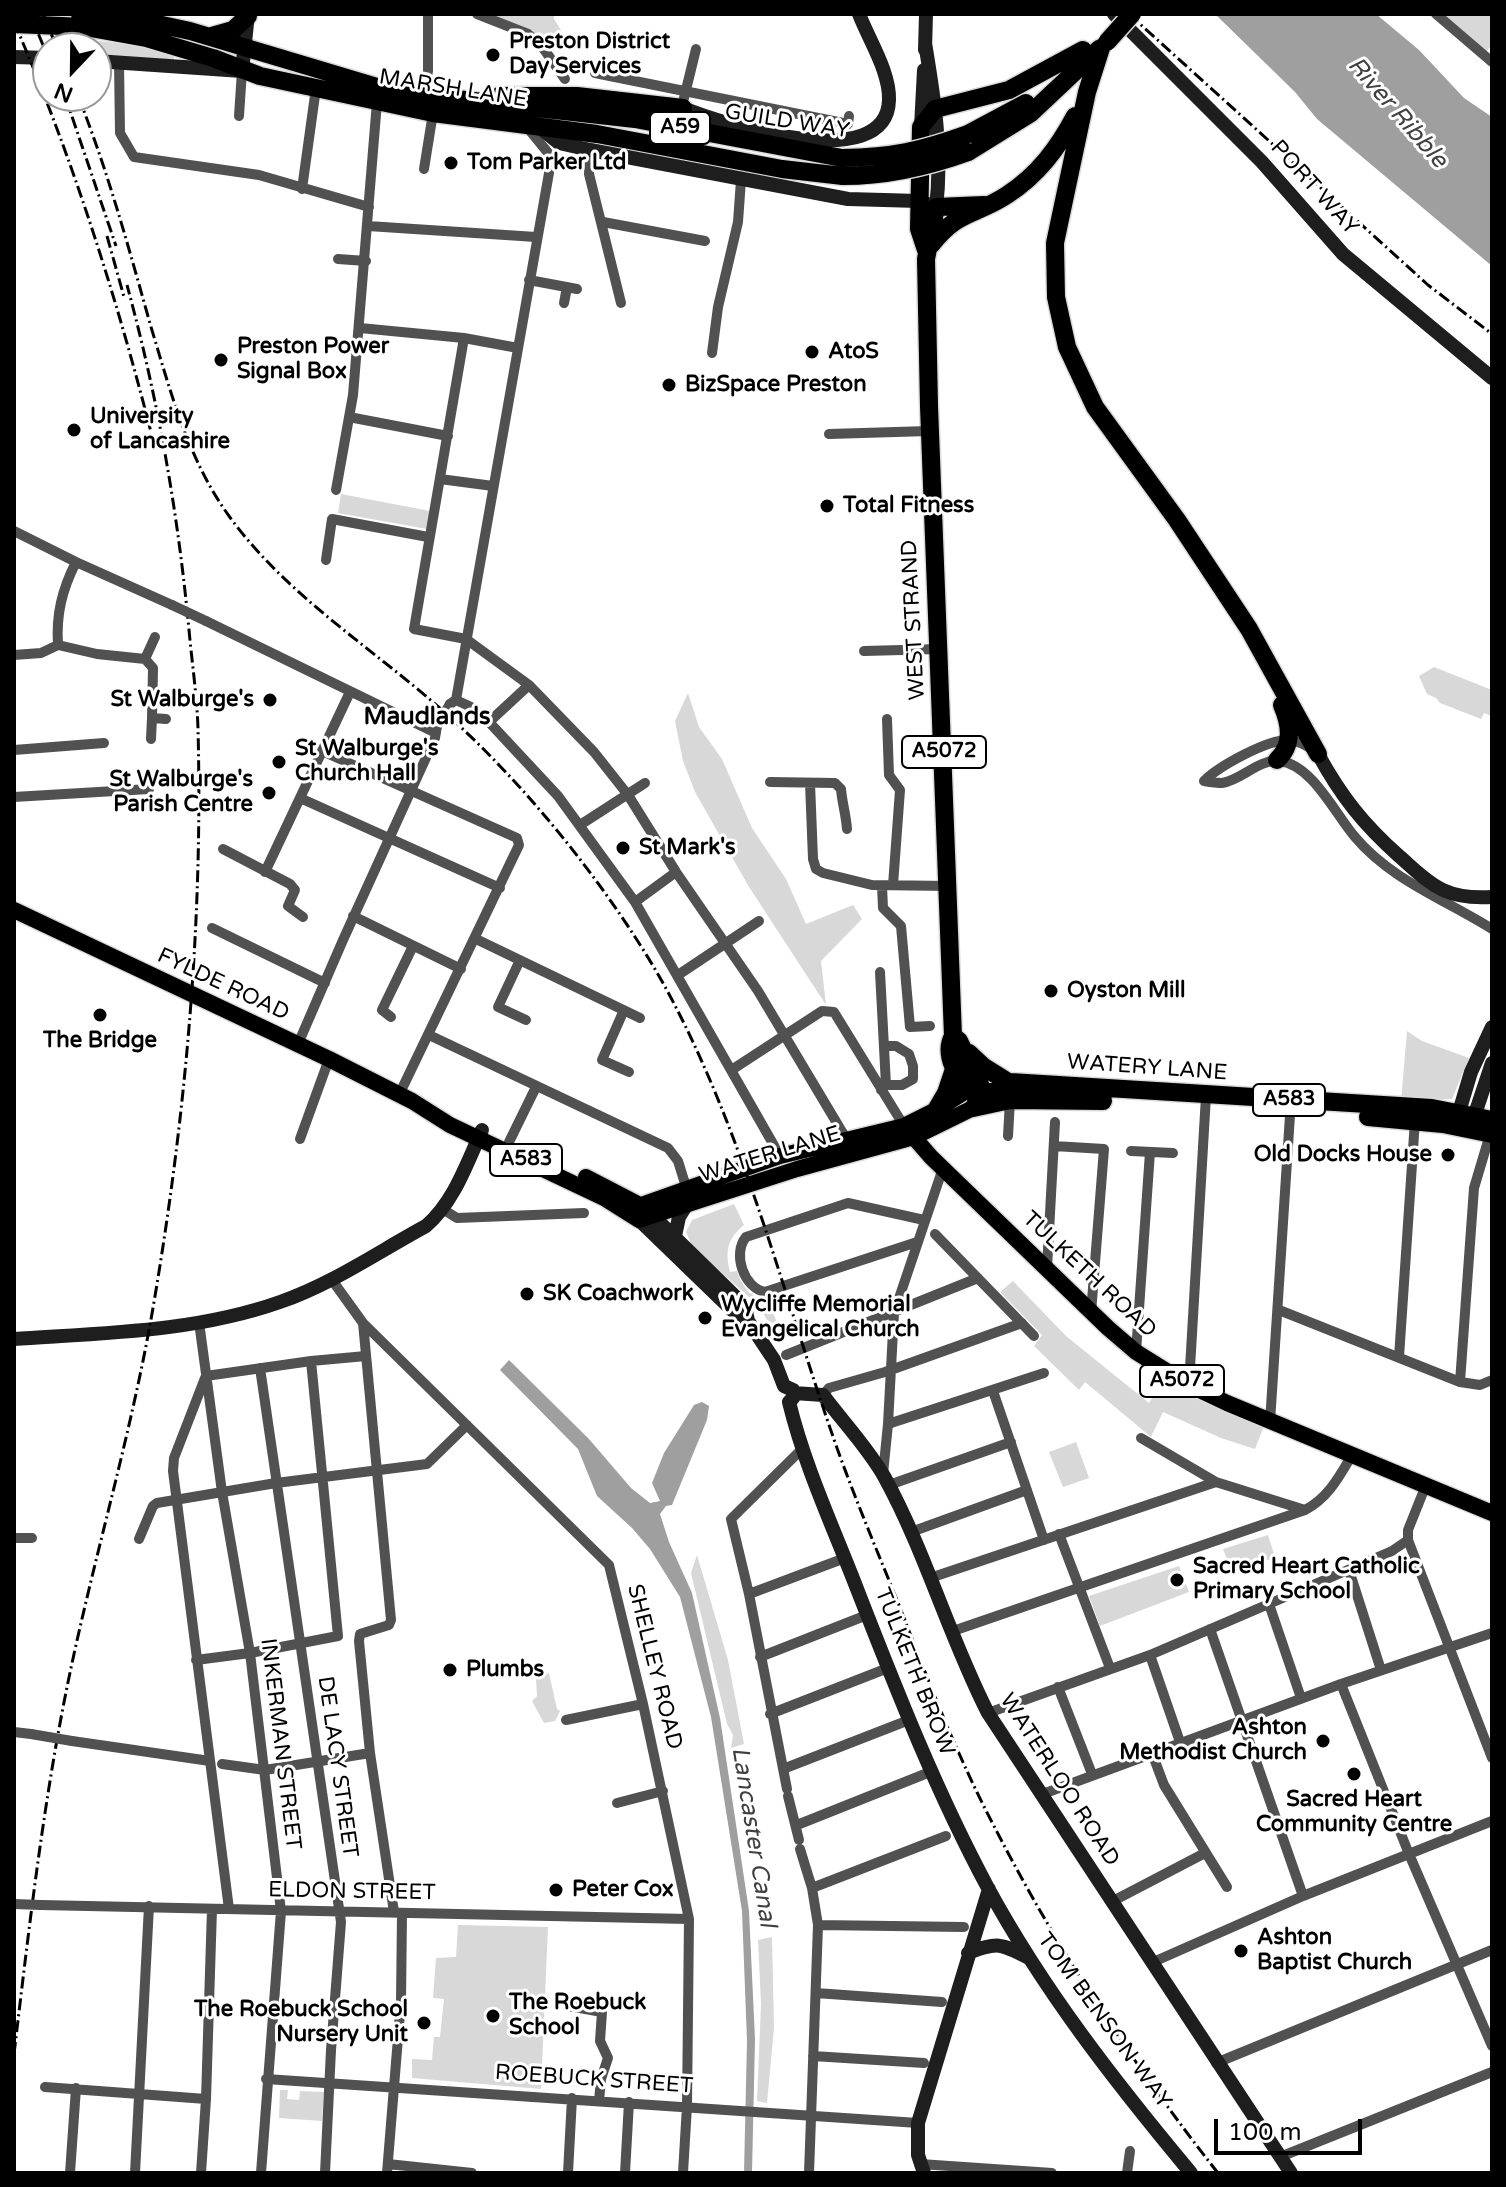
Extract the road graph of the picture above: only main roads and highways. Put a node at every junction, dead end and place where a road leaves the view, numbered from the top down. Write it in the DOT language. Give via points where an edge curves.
graph roads {
  1 [pos="80,14"];
  2 [pos="1115,14"];
  3 [pos="1132,14"];
  4 [pos="248,15"];
  5 [pos="14,24"];
  6 [pos="212,36"];
  7 [pos="1097,43"];
  8 [pos="1087,92"];
  9 [pos="452,100"];
  10 [pos="684,100"];
  11 [pos="532,127"];
  12 [pos="843,167"];
  13 [pos="928,204"];
  14 [pos="984,205"];
  15 [pos="926,250"];
  16 [pos="1249,629"];
  17 [pos="1318,754"];
  18 [pos="1277,760"];
  19 [pos="14,910"];
  20 [pos="958,1043"];
  21 [pos="954,1069"];
  22 [pos="1009,1091"];
  23 [pos="975,1094"];
  24 [pos="1035,1099"];
  25 [pos="1055,1105"];
  26 [pos="1291,1106"];
  27 [pos="936,1110"];
  28 [pos="956,1117"];
  29 [pos="1478,1125"];
  30 [pos="909,1131"];
  31 [pos="480,1134"];
  32 [pos="892,1142"];
  33 [pos="937,1163"];
  34 [pos="687,1197"];
  35 [pos="639,1213"];
  36 [pos="1492,1513"];
  1 -- 6 [label="highway, A59"];
  2 -- 7 [label="highway, GUILD WAY / A59"];
  3 -- 7 [label="highway, GUILD WAY / A59, bridge"];
  4 -- 6 [label="highway" via="233,30"];
  5 -- 11 [label="highway, MARSH LANE / A59" via="132,35 242,71 433,113"];
  6 -- 9 [label="highway, MARSH LANE / A59" via="371,87"];
  7 -- 8 [label="highway"];
  7 -- 12 [label="highway, GUILD WAY / A59, bridge" via="1031,113 913,170 892,174"];
  7 -- 13 [label="highway, A5072" via="1009,90 935,109 921,127"];
  8 -- 14 [label="highway" via="1048,161 1008,194"];
  8 -- 16 [label="highway" via="1055,243 1056,297 1067,347 1095,407"];
  9 -- 10 [label="highway" via="503,95"];
  9 -- 12 [label="highway, GUILD WAY / A59" via="635,119"];
  11 -- 12 [label="highway, GUILD WAY / A59" via="636,140 782,169"];
  13 -- 14 [label="highway"];
  13 -- 15 [label="highway, WEST STRAND / A5072"];
  14 -- 15 [label="highway" via="946,226"];
  15 -- 20 [label="highway, WEST STRAND / A5072" via="929,431"];
  16 -- 17 [label="highway"];
  16 -- 18 [label="highway" via="1289,728 1289,740"];
  19 -- 31 [label="main road, FYLDE ROAD / A583"];
  20 -- 21 [label="highway, WEST STRAND / A5072" via="949,1042"];
  20 -- 22 [label="highway"];
  20 -- 23 [label="highway, WEST STRAND / A5072"];
  21 -- 23 [label="highway"];
  21 -- 27 [label="highway, A5072"];
  22 -- 23 [label="highway, WATERY LANE / A583"];
  22 -- 24 [label="highway, WATERY LANE / A583"];
  22 -- 25 [label="highway, WATERY LANE / A583"];
  23 -- 24 [label="highway" via="1020,1092"];
  23 -- 27 [label="main road, WATERY LANE / A583"];
  23 -- 28 [label="main road, WATERY LANE / A583"];
  24 -- 25 [label="highway, WATERY LANE / A583"];
  25 -- 26 [label="highway, WATERY LANE / A583" via="1206,1101"];
  26 -- 29 [label="highway, WATERY LANE / A583"];
  26 -- 29 [label="highway, WATERY LANE / A583" via="1432,1108"];
  27 -- 30 [label="main road, WATERY LANE / A583"];
  28 -- 30 [label="main road, WATERY LANE / A583"];
  28 -- 33 [label="main road" via="937,1142"];
  30 -- 32 [label="main road, WATER LANE / A583"];
  30 -- 33 [label="main road, TULKETH ROAD / A5072"];
  30 -- 34 [label="main road, WATER LANE / A583" via="780,1156"];
  31 -- 35 [label="main road, FYLDE ROAD / A583"];
  31 -- 35 [label="main road, FYLDE ROAD / A583" via="509,1142"];
  32 -- 33 [label="main road, A5072"];
  32 -- 34 [label="main road, WATER LANE / A583"];
  33 -- 36 [label="main road, TULKETH ROAD / A5072" via="1136,1352 1189,1385 1270,1422"];
  34 -- 35 [label="main road, WATER LANE / A583"];
}
